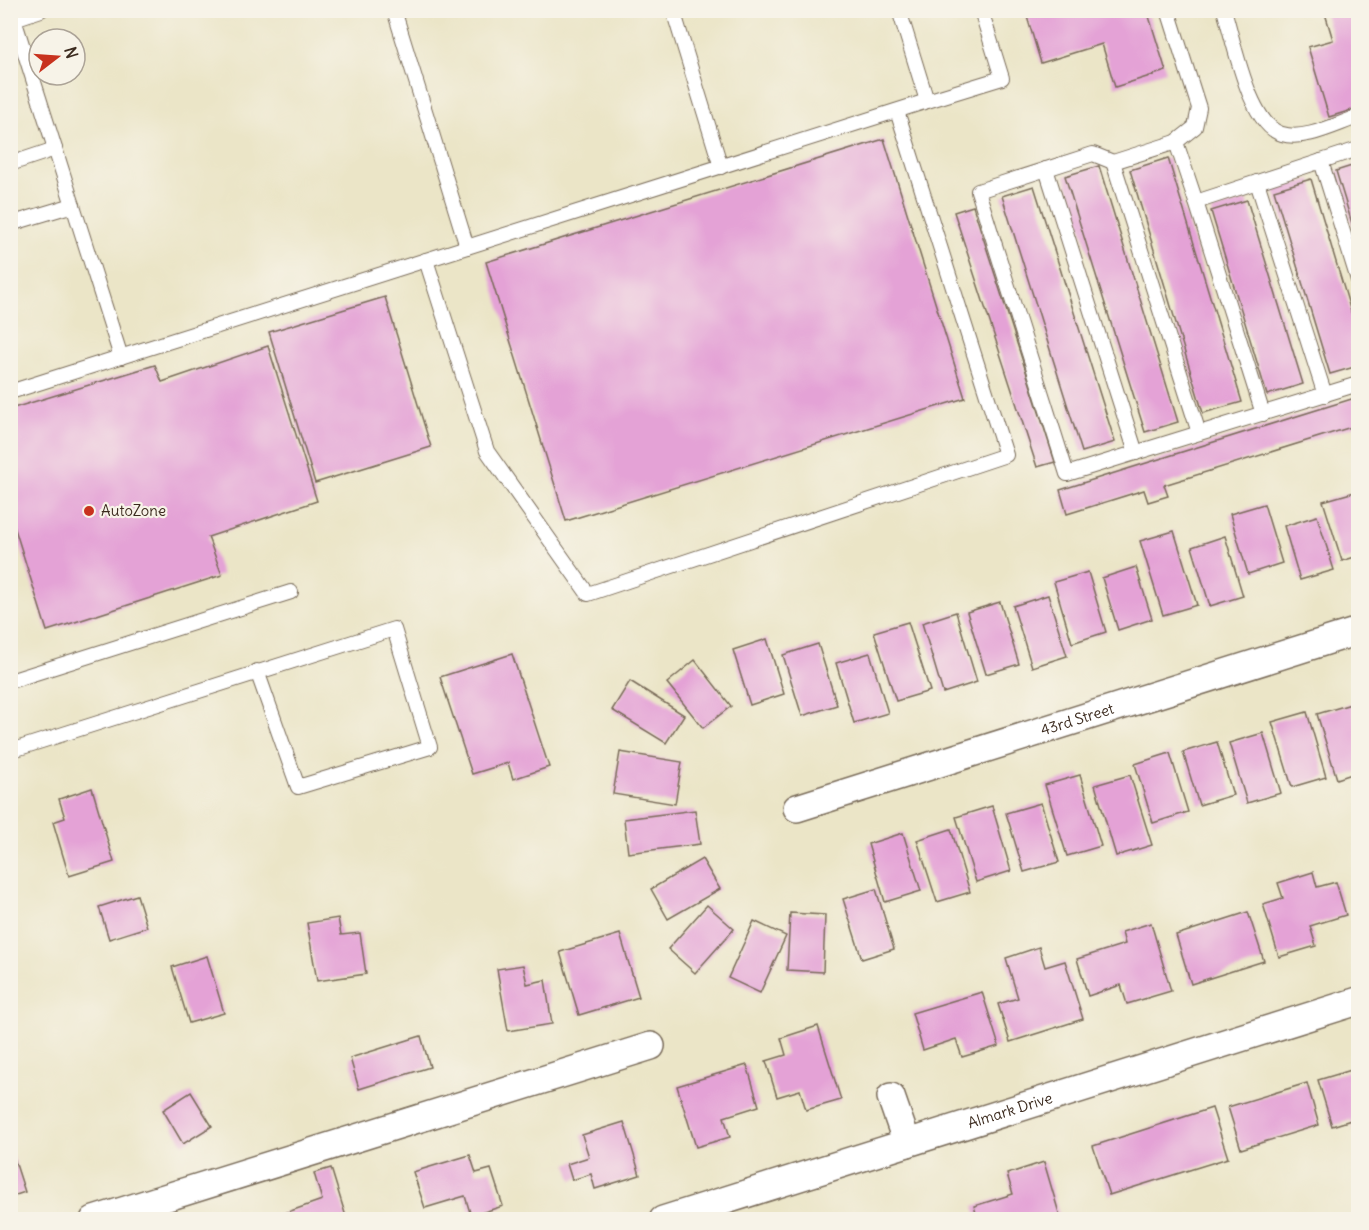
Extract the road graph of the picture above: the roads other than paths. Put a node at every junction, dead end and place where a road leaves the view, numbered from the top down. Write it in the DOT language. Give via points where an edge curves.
graph roads {
  1 [pos="41,10"];
  2 [pos="394,10"];
  3 [pos="673,10"];
  4 [pos="899,10"];
  5 [pos="981,10"];
  6 [pos="1168,10"];
  7 [pos="1224,10"];
  8 [pos="12,18"];
  9 [pos="927,101"];
  10 [pos="897,111"];
  11 [pos="1359,117"];
  12 [pos="1176,142"];
  13 [pos="55,149"];
  14 [pos="1359,149"];
  15 [pos="1321,161"];
  16 [pos="1113,162"];
  17 [pos="10,164"];
  18 [pos="721,166"];
  19 [pos="1046,169"];
  20 [pos="1257,182"];
  21 [pos="1196,202"];
  22 [pos="73,205"];
  23 [pos="10,224"];
  24 [pos="467,247"];
  25 [pos="426,260"];
  26 [pos="1359,280"];
  27 [pos="121,357"];
  28 [pos="1359,384"];
  29 [pos="10,392"];
  30 [pos="1324,395"];
  31 [pos="1263,414"];
  32 [pos="1199,434"];
  33 [pos="1136,453"];
  34 [pos="291,592"];
  35 [pos="1359,631"];
  36 [pos="257,671"];
  37 [pos="10,681"];
  38 [pos="10,751"];
  39 [pos="797,808"];
  40 [pos="1359,1001"];
  41 [pos="651,1046"];
  42 [pos="891,1097"];
  43 [pos="907,1143"];
  44 [pos="94,1220"];
  45 [pos="663,1220"];
  1 -- 8 [label="lane"];
  2 -- 24 [label="lane"];
  3 -- 18 [label="lane"];
  4 -- 9 [label="lane"];
  5 -- 9 [label="lane" via="1002,78"];
  6 -- 12 [label="lane" via="1199,108 1195,127"];
  7 -- 11 [label="lane" via="1254,106 1264,124 1281,134 1304,135"];
  8 -- 13 [label="lane"];
  9 -- 10 [label="lane"];
  10 -- 18 [label="lane"];
  10 -- 25 [label="lane" via="1006,455 588,594 487,451"];
  12 -- 16 [label="lane"];
  12 -- 21 [label="lane"];
  13 -- 17 [label="lane"];
  13 -- 22 [label="lane"];
  14 -- 15 [label="lane"];
  15 -- 20 [label="lane"];
  15 -- 26 [label="lane"];
  16 -- 19 [label="lane" via="1093,154"];
  16 -- 32 [label="lane"];
  18 -- 24 [label="lane"];
  19 -- 33 [label="lane"];
  19 -- 33 [label="lane" via="978,191 1006,282 1067,474"];
  20 -- 21 [label="lane"];
  20 -- 30 [label="lane"];
  21 -- 31 [label="lane"];
  22 -- 23 [label="lane"];
  22 -- 27 [label="lane"];
  24 -- 25 [label="lane"];
  25 -- 27 [label="lane"];
  27 -- 29 [label="lane"];
  28 -- 30 [label="lane"];
  30 -- 31 [label="lane"];
  31 -- 32 [label="lane"];
  32 -- 33 [label="lane"];
  34 -- 37 [label="lane"];
  35 -- 39 [label="street, 43rd Street"];
  36 -- 36 [label="lane" via="394,629 430,747 298,788"];
  36 -- 38 [label="lane"];
  40 -- 43 [label="street, Almark Drive"];
  41 -- 44 [label="street"];
  42 -- 43 [label="street"];
  43 -- 45 [label="street, Almark Drive"];
}
